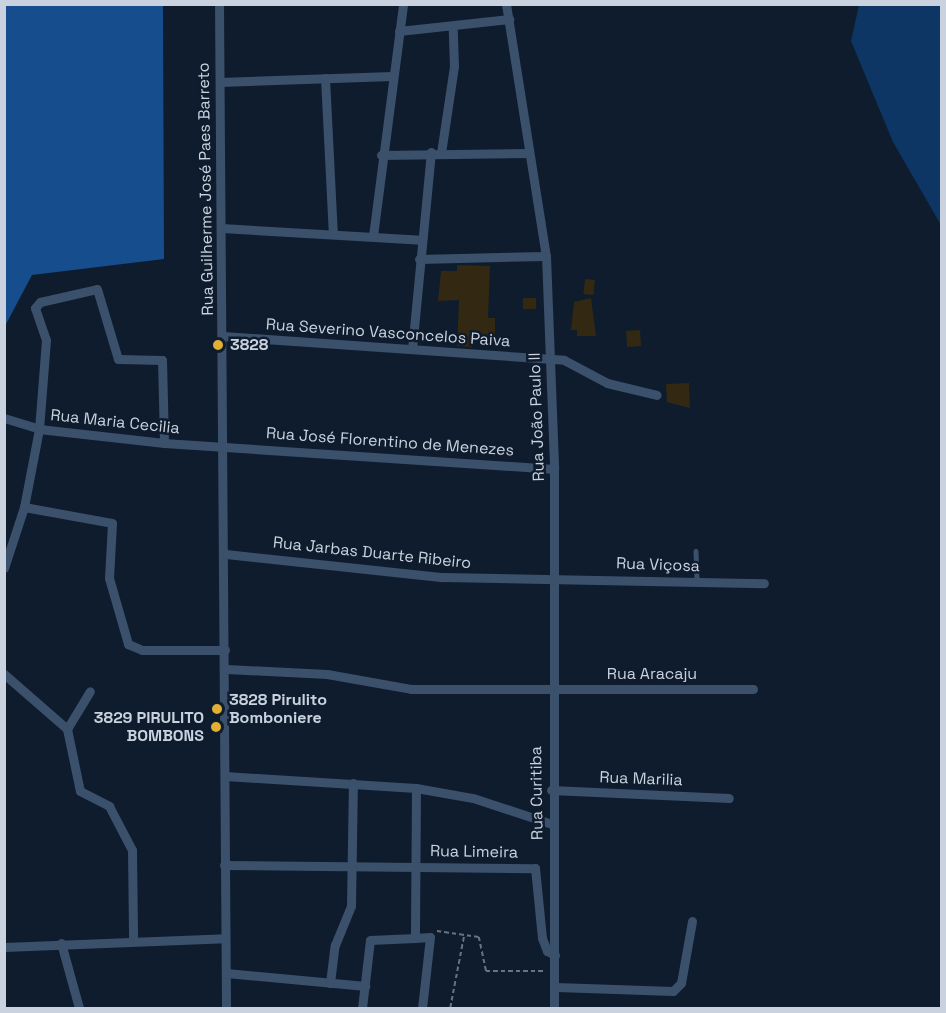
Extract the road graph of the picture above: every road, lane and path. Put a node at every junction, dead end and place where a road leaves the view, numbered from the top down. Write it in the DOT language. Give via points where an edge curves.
graph roads {
  1 [pos="219,4"];
  2 [pos="403,4"];
  3 [pos="506,4"];
  4 [pos="509,20"];
  5 [pos="453,28"];
  6 [pos="399,31"];
  7 [pos="392,75"];
  8 [pos="325,78"];
  9 [pos="220,82"];
  10 [pos="431,152"];
  11 [pos="441,153"];
  12 [pos="529,153"];
  13 [pos="381,155"];
  14 [pos="221,228"];
  15 [pos="333,234"];
  16 [pos="373,236"];
  17 [pos="421,240"];
  18 [pos="546,256"];
  19 [pos="419,259"];
  20 [pos="223,336"];
  21 [pos="412,349"];
  22 [pos="551,361"];
  23 [pos="657,395"];
  24 [pos="4,418"];
  25 [pos="39,429"];
  26 [pos="164,443"];
  27 [pos="225,445"];
  28 [pos="554,469"];
  29 [pos="24,507"];
  30 [pos="696,551"];
  31 [pos="226,554"];
  32 [pos="4,568"];
  33 [pos="552,577"];
  34 [pos="697,581"];
  35 [pos="764,583"];
  36 [pos="225,650"];
  37 [pos="226,669"];
  38 [pos="4,674"];
  39 [pos="551,688"];
  40 [pos="753,689"];
  41 [pos="90,691"];
  42 [pos="67,729"];
  43 [pos="225,776"];
  44 [pos="353,783"];
  45 [pos="416,788"];
  46 [pos="551,790"];
  47 [pos="729,798"];
  48 [pos="552,824"];
  49 [pos="224,866"];
  50 [pos="353,866"];
  51 [pos="416,867"];
  52 [pos="692,921"];
  53 [pos="464,934"];
  54 [pos="430,937"];
  55 [pos="133,938"];
  56 [pos="225,938"];
  57 [pos="415,938"];
  58 [pos="61,943"];
  59 [pos="4,947"];
  60 [pos="555,956"];
  61 [pos="555,972"];
  62 [pos="226,973"];
  63 [pos="330,983"];
  64 [pos="365,986"];
  65 [pos="555,987"];
  66 [pos="79,1008"];
  67 [pos="226,1008"];
  68 [pos="362,1008"];
  69 [pos="422,1008"];
  70 [pos="450,1008"];
  71 [pos="554,1008"];
  1 -- 9 [label="street, Rua Guilherme José Paes Barreto"];
  2 -- 6 [label="street"];
  3 -- 4 [label="street, Rua João Paulo II"];
  4 -- 5 [label="street"];
  4 -- 12 [label="street, Rua João Paulo II"];
  5 -- 6 [label="street"];
  5 -- 11 [label="street" via="454,66"];
  6 -- 7 [label="street"];
  7 -- 8 [label="street"];
  7 -- 13 [label="street"];
  8 -- 9 [label="street"];
  8 -- 15 [label="street"];
  9 -- 14 [label="street, Rua Guilherme José Paes Barreto"];
  10 -- 11 [label="street"];
  10 -- 13 [label="street"];
  10 -- 17 [label="street"];
  11 -- 12 [label="street"];
  12 -- 18 [label="street, Rua João Paulo II"];
  13 -- 16 [label="street"];
  14 -- 15 [label="street"];
  14 -- 20 [label="street, Rua Guilherme José Paes Barreto"];
  15 -- 16 [label="street"];
  16 -- 17 [label="street"];
  17 -- 19 [label="street"];
  18 -- 19 [label="street"];
  18 -- 22 [label="street, Rua João Paulo II"];
  19 -- 21 [label="street"];
  20 -- 21 [label="street, Rua Severino Vasconcelos Paiva"];
  20 -- 27 [label="street, Rua Guilherme José Paes Barreto"];
  21 -- 22 [label="street, Rua Severino Vasconcelos Paiva"];
  22 -- 23 [label="street, Rua Severino Vasconcelos Paiva" via="564,360 607,383"];
  22 -- 28 [label="street, Rua João Paulo II"];
  24 -- 25 [label="street, Rua Maria Cecilia"];
  25 -- 26 [label="street, Rua Maria Cecilia"];
  25 -- 26 [label="street" via="46,340 35,308 93,288 105,307 118,359 154,358 164,364"];
  25 -- 29 [label="street"];
  26 -- 27 [label="street, Rua Maria Cecilia"];
  27 -- 28 [label="street, Rua José Florentino de Menezes"];
  27 -- 31 [label="street, Rua Guilherme José Paes Barreto"];
  28 -- 33 [label="street, Rua João Paulo II"];
  29 -- 32 [label="street"];
  29 -- 36 [label="street" via="112,523 109,578 128,644 142,650"];
  30 -- 34 [label="lane"];
  31 -- 33 [label="street, Rua Jarbas Duarte Ribeiro" via="443,578"];
  31 -- 36 [label="street, Rua Guilherme José Paes Barreto"];
  33 -- 34 [label="street, Rua Viçosa"];
  33 -- 39 [label="street, Rua Curitiba"];
  34 -- 35 [label="street, Rua Viçosa"];
  36 -- 37 [label="street, Rua Guilherme José Paes Barreto"];
  37 -- 39 [label="street, Rua Aracaju" via="327,674 411,689"];
  37 -- 43 [label="street, Rua Guilherme José Paes Barreto"];
  38 -- 42 [label="street"];
  39 -- 40 [label="street, Rua Aracaju"];
  39 -- 46 [label="street, Rua Curitiba"];
  41 -- 42 [label="street"];
  42 -- 55 [label="street" via="83,797 109,806 132,850"];
  43 -- 44 [label="street"];
  43 -- 49 [label="street, Rua Guilherme José Paes Barreto"];
  44 -- 45 [label="street"];
  44 -- 50 [label="street"];
  45 -- 48 [label="street" via="473,798"];
  45 -- 51 [label="street"];
  46 -- 47 [label="street, Rua Marilia"];
  46 -- 48 [label="street, Rua Curitiba"];
  48 -- 60 [label="street, Rua Curitiba"];
  49 -- 50 [label="street, Rua Limeira"];
  49 -- 56 [label="street, Rua Guilherme José Paes Barreto"];
  50 -- 51 [label="street, Rua Limeira"];
  50 -- 63 [label="street" via="350,915 335,945"];
  51 -- 57 [label="street"];
  51 -- 60 [label="street, Rua Limeira" via="538,870 542,938 547,951"];
  52 -- 65 [label="street" via="681,983 673,991"];
  53 -- 54 [label="path" via="436,931"];
  53 -- 61 [label="path" via="480,938 486,971"];
  53 -- 70 [label="path"];
  54 -- 57 [label="street"];
  54 -- 69 [label="street"];
  55 -- 56 [label="street"];
  55 -- 58 [label="street"];
  56 -- 62 [label="street, Rua Guilherme José Paes Barreto"];
  57 -- 64 [label="street" via="370,940"];
  58 -- 59 [label="street"];
  58 -- 66 [label="street"];
  60 -- 61 [label="street, Rua Curitiba"];
  61 -- 65 [label="street, Rua Curitiba"];
  62 -- 63 [label="street"];
  62 -- 67 [label="street, Rua Guilherme José Paes Barreto"];
  63 -- 64 [label="street"];
  64 -- 68 [label="street"];
  65 -- 71 [label="street, Rua Curitiba"];
}
